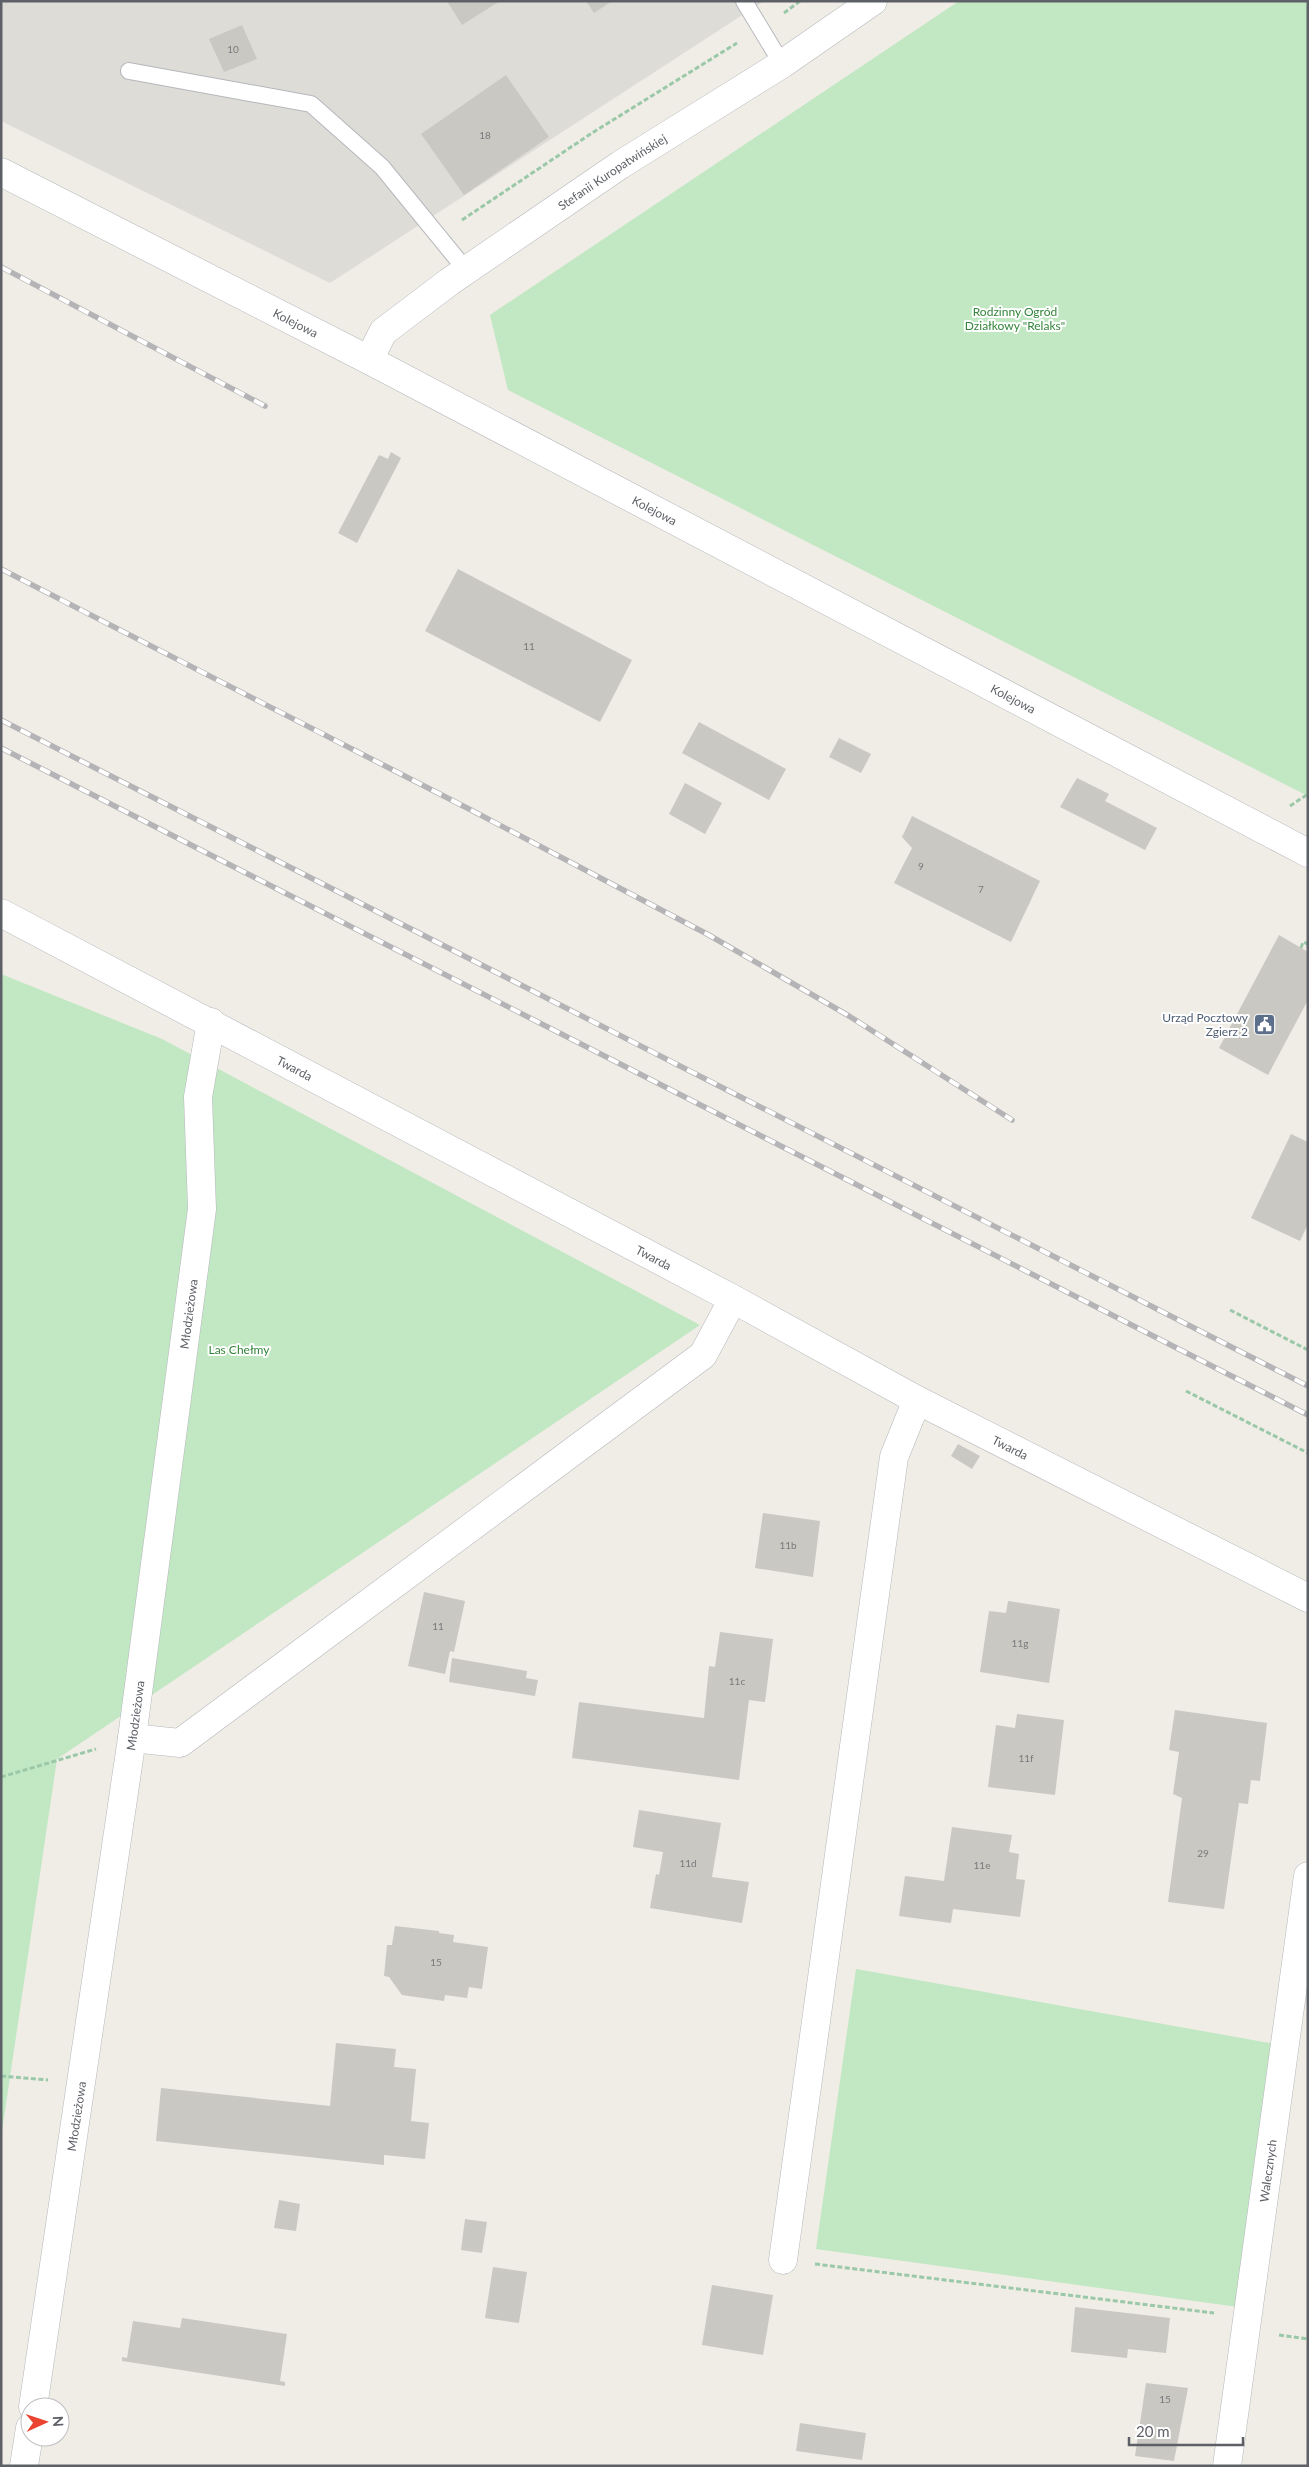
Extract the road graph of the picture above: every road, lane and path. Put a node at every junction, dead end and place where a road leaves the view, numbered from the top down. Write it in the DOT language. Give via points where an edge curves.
graph roads {
  1 [pos="744,1"];
  2 [pos="800,1"];
  3 [pos="874,1"];
  4 [pos="761,28"];
  5 [pos="782,64"];
  6 [pos="129,71"];
  7 [pos="1,172"];
  8 [pos="439,236"];
  9 [pos="466,270"];
  10 [pos="369,360"];
  11 [pos="1308,853"];
  12 [pos="1,912"];
  13 [pos="1308,944"];
  14 [pos="1301,948"];
  15 [pos="211,1022"];
  16 [pos="733,1299"];
  17 [pos="1230,1310"];
  18 [pos="1308,1350"];
  19 [pos="1186,1391"];
  20 [pos="917,1400"];
  21 [pos="1308,1453"];
  22 [pos="1308,1598"];
  23 [pos="132,1738"];
  24 [pos="1,1778"];
  25 [pos="1308,1876"];
  26 [pos="1,2076"];
  27 [pos="81,2085"];
  28 [pos="783,2260"];
  29 [pos="1249,2317"];
  30 [pos="34,2397"];
  31 [pos="27,2447"];
  32 [pos="24,2466"];
  33 [pos="1227,2466"];
  1 -- 4 [label="lane"];
  2 -- 4 [label="path"];
  3 -- 5 [label="street, Stefanii Kuropatwińskiej"];
  4 -- 5 [label="lane"];
  4 -- 8 [label="path" via="592,133"];
  5 -- 9 [label="street, Stefanii Kuropatwińskiej" via="620,165"];
  6 -- 8 [label="lane" via="311,104 382,167"];
  7 -- 10 [label="street, Kolejowa"];
  8 -- 9 [label="lane"];
  9 -- 10 [label="street, Stefanii Kuropatwińskiej" via="383,332"];
  10 -- 11 [label="street, Kolejowa"];
  12 -- 15 [label="street, Twarda"];
  13 -- 14 [label="path" via="1303,942"];
  15 -- 16 [label="street, Twarda"];
  15 -- 23 [label="street, Młodzieżowa" via="198,1097 202,1208"];
  16 -- 20 [label="street, Twarda"];
  16 -- 23 [label="street" via="703,1355 180,1743"];
  17 -- 18 [label="path"];
  19 -- 21 [label="path"];
  20 -- 22 [label="street, Twarda"];
  20 -- 28 [label="street" via="894,1457"];
  23 -- 24 [label="path"];
  23 -- 27 [label="street, Młodzieżowa"];
  25 -- 29 [label="street, Walecznych"];
  26 -- 27 [label="path"];
  27 -- 30 [label="street, Młodzieżowa"];
  28 -- 29 [label="path"];
  29 -- 33 [label="street, Walecznych"];
  31 -- 32 [label="street"];
}
